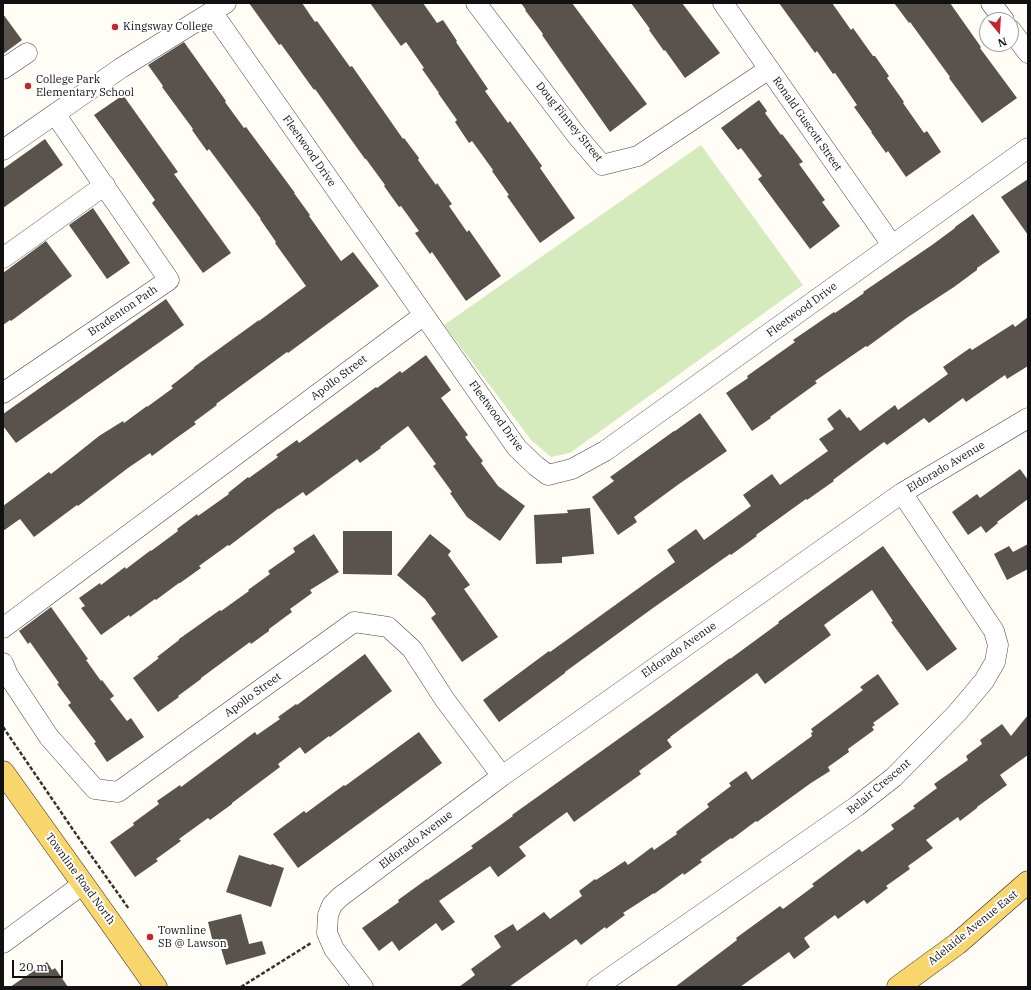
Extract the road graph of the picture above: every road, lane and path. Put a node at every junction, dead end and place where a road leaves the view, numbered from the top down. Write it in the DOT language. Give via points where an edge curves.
graph roads {
  1 [pos="476,3"];
  2 [pos="723,3"];
  3 [pos="991,3"];
  4 [pos="219,8"];
  5 [pos="998,12"];
  6 [pos="1019,41"];
  7 [pos="27,53"];
  8 [pos="1028,53"];
  9 [pos="769,69"];
  10 [pos="3,70"];
  11 [pos="55,114"];
  12 [pos="1028,148"];
  13 [pos="3,149"];
  14 [pos="105,185"];
  15 [pos="892,245"];
  16 [pos="3,258"];
  17 [pos="424,315"];
  18 [pos="3,393"];
  19 [pos="1028,418"];
  20 [pos="902,493"];
  21 [pos="3,628"];
  22 [pos="3,663"];
  23 [pos="3,726"];
  24 [pos="3,772"];
  25 [pos="502,776"];
  26 [pos="1028,882"];
  27 [pos="83,884"];
  28 [pos="129,909"];
  29 [pos="327,933"];
  30 [pos="3,943"];
  31 [pos="156,987"];
  32 [pos="241,987"];
  33 [pos="363,987"];
  34 [pos="597,987"];
  35 [pos="898,987"];
  1 -- 9 [label="street, Doug Finney Street" via="602,165 638,156"];
  2 -- 9 [label="street, Ronald Guscott Street"];
  3 -- 5 [label="street"];
  4 -- 11 [label="street" via="121,68"];
  4 -- 17 [label="street, Fleetwood Drive"];
  6 -- 8 [label="street"];
  7 -- 10 [label="street"];
  9 -- 15 [label="street, Ronald Guscott Street"];
  11 -- 13 [label="street"];
  11 -- 14 [label="street, Bradenton Path"];
  12 -- 15 [label="street, Fleetwood Drive"];
  14 -- 16 [label="street"];
  14 -- 18 [label="street, Bradenton Path" via="169,280"];
  15 -- 17 [label="street, Fleetwood Drive" via="606,451 572,469 548,476 517,448"];
  17 -- 21 [label="street, Apollo Street"];
  19 -- 20 [label="street, Eldorado Avenue"];
  20 -- 25 [label="street, Eldorado Avenue"];
  20 -- 34 [label="street, Belair Crescent" via="994,631 998,645 996,662 958,713 894,777 857,806"];
  22 -- 25 [label="street, Apollo Street" via="8,675 50,737 95,789 118,792 354,622 388,627 412,649 445,700"];
  23 -- 28 [label="path"];
  24 -- 27 [label="main road, Townline Road North"];
  25 -- 29 [label="street, Eldorado Avenue" via="340,897 332,905 328,915"];
  26 -- 35 [label="main road, Adelaide Avenue East" via="957,944"];
  27 -- 30 [label="street"];
  27 -- 31 [label="main road, Townline Road North"];
  29 -- 32 [label="path"];
  29 -- 33 [label="street" via="334,949"];
}
